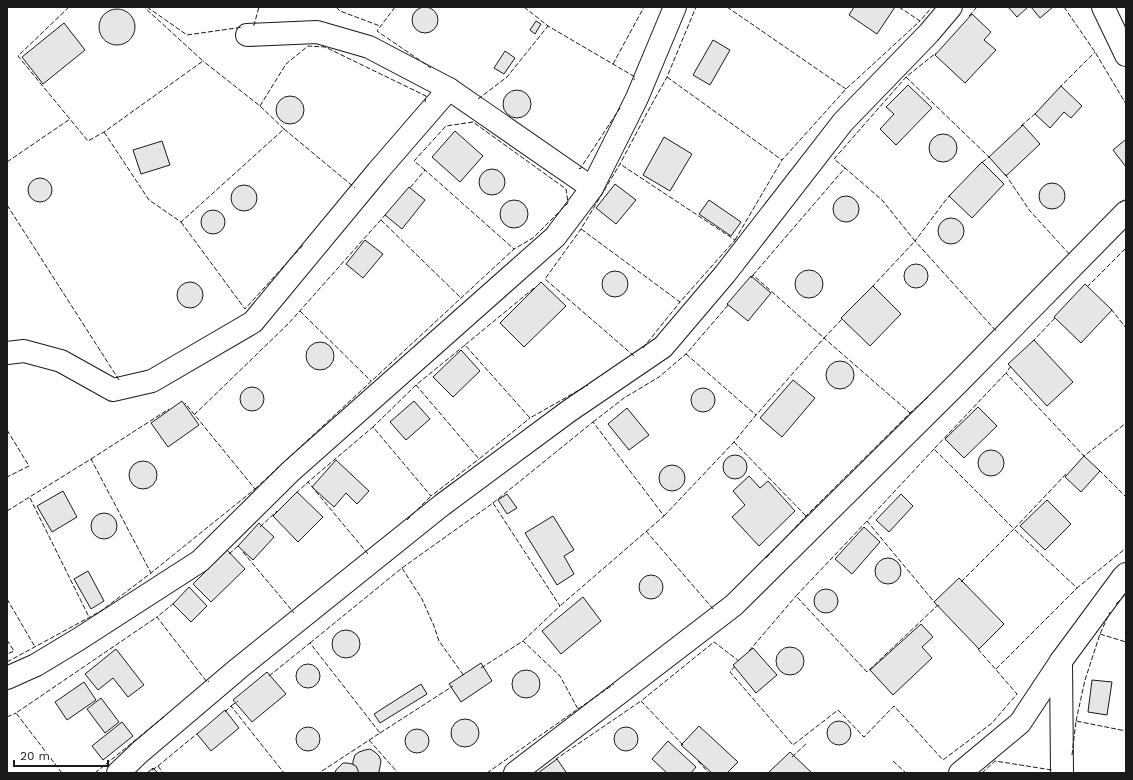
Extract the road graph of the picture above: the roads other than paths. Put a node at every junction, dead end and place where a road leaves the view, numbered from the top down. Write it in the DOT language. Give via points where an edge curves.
graph roads {
  1 [pos="675,7"];
  2 [pos="951,7"];
  3 [pos="1103,7"];
  4 [pos="247,35"];
  5 [pos="1126,55"];
  6 [pos="449,89"];
  7 [pos="592,188"];
  8 [pos="1126,212"];
  9 [pos="7,353"];
  10 [pos="1126,574"];
  11 [pos="1061,661"];
  12 [pos="7,678"];
  13 [pos="118,773"];
  14 [pos="515,773"];
  15 [pos="960,773"];
  16 [pos="1062,773"];
  1 -- 7 [label="street" via="637,98"];
  2 -- 13 [label="street" via="843,122 725,274 663,347 569,411 442,505 239,668"];
  3 -- 5 [label="street"];
  4 -- 6 [label="street" via="317,32 369,47"];
  6 -- 7 [label="street"];
  6 -- 9 [label="street" via="253,322 152,381 113,390 61,361 24,351"];
  7 -- 12 [label="street" via="555,237 291,471 200,561 36,665"];
  8 -- 14 [label="street" via="734,605"];
  10 -- 11 [label="street"];
  11 -- 15 [label="street" via="1020,723"];
  11 -- 16 [label="street"];
}
